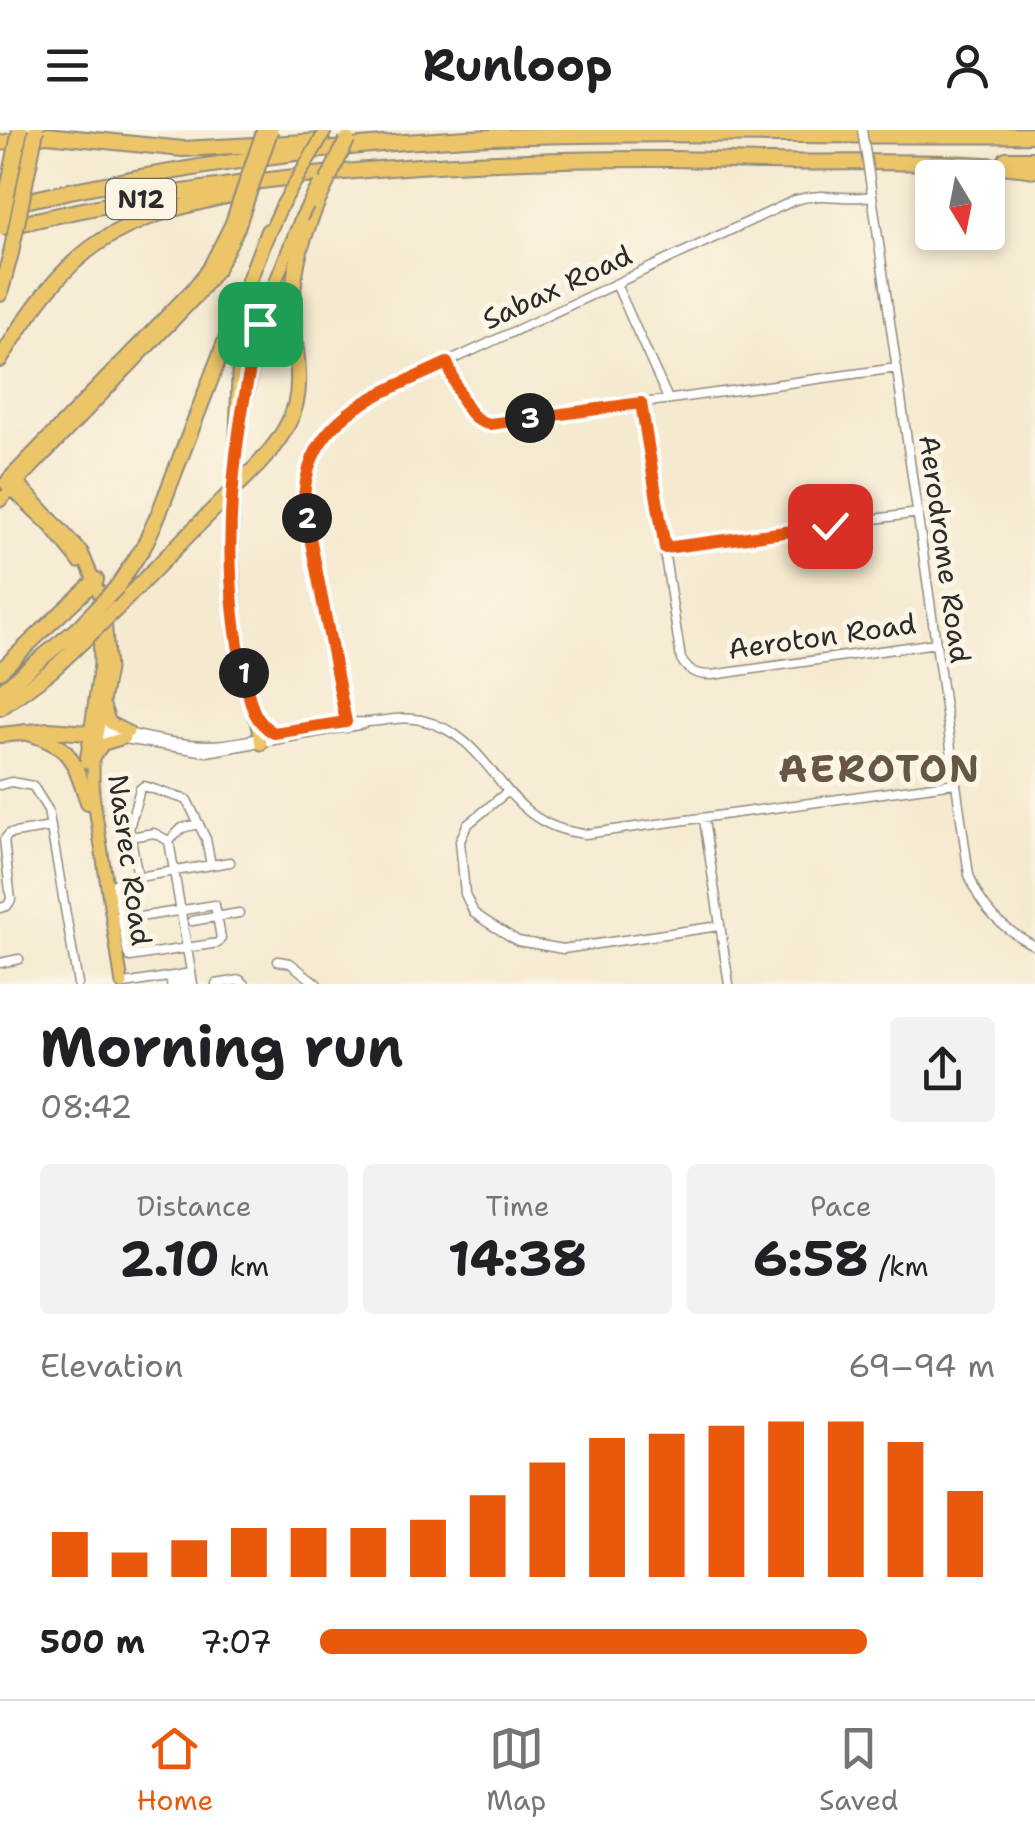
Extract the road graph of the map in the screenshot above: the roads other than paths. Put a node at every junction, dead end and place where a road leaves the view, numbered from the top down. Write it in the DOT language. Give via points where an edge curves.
graph roads {
  1 [pos="20,130"];
  2 [pos="36,130"];
  3 [pos="263,130"];
  4 [pos="272,130"];
  5 [pos="326,130"];
  6 [pos="862,130"];
  7 [pos="351,135"];
  8 [pos="1035,136"];
  9 [pos="470,138"];
  10 [pos="0,142"];
  11 [pos="1035,159"];
  12 [pos="910,164"];
  13 [pos="1035,170"];
  14 [pos="284,178"];
  15 [pos="872,196"];
  16 [pos="0,207"];
  17 [pos="234,227"];
  18 [pos="0,228"];
  19 [pos="268,231"];
  20 [pos="616,284"];
  21 [pos="0,294"];
  22 [pos="0,360"];
  23 [pos="447,363"];
  24 [pos="897,368"];
  25 [pos="668,399"];
  26 [pos="641,403"];
  27 [pos="28,472"];
  28 [pos="235,473"];
  29 [pos="7,488"];
  30 [pos="27,498"];
  31 [pos="918,513"];
  32 [pos="665,548"];
  33 [pos="93,582"];
  34 [pos="80,635"];
  35 [pos="936,643"];
  36 [pos="0,671"];
  37 [pos="0,692"];
  38 [pos="104,696"];
  39 [pos="0,708"];
  40 [pos="254,717"];
  41 [pos="347,725"];
  42 [pos="93,730"];
  43 [pos="24,732"];
  44 [pos="280,734"];
  45 [pos="0,735"];
  46 [pos="126,735"];
  47 [pos="256,740"];
  48 [pos="93,757"];
  49 [pos="955,783"];
  50 [pos="0,785"];
  51 [pos="507,792"];
  52 [pos="88,802"];
  53 [pos="704,820"];
  54 [pos="200,824"];
  55 [pos="51,827"];
  56 [pos="130,837"];
  57 [pos="169,841"];
  58 [pos="230,862"];
  59 [pos="211,865"];
  60 [pos="174,872"];
  61 [pos="138,876"];
  62 [pos="0,908"];
  63 [pos="181,910"];
  64 [pos="240,913"];
  65 [pos="218,916"];
  66 [pos="122,920"];
  67 [pos="192,921"];
  68 [pos="719,926"];
  69 [pos="1035,946"];
  70 [pos="187,948"];
  71 [pos="19,960"];
  72 [pos="278,961"];
  73 [pos="0,962"];
  74 [pos="192,979"];
  75 [pos="157,981"];
  76 [pos="314,983"];
  77 [pos="78,984"];
  78 [pos="122,984"];
  79 [pos="171,984"];
  80 [pos="216,984"];
  81 [pos="245,984"];
  82 [pos="729,984"];
  1 -- 18 [label="highway, bridge"];
  2 -- 21 [label="highway, bridge"];
  3 -- 17 [label="main road, bridge"];
  4 -- 17 [label="main road, bridge"];
  5 -- 19 [label="main road, bridge"];
  6 -- 15 [label="street, Aerodrome Road, bridge"];
  7 -- 28 [label="main road, bridge" via="301,218 274,283 248,380"];
  7 -- 34 [label="highway, bridge" via="300,250 293,312 298,399 282,437 116,608"];
  8 -- 9 [label="highway, N12"];
  9 -- 10 [label="highway" via="414,135 200,149 47,134"];
  9 -- 16 [label="highway, N12" via="207,164"];
  11 -- 12 [label="highway"];
  12 -- 13 [label="highway, N12"];
  12 -- 14 [label="highway, N12" via="537,160"];
  14 -- 18 [label="highway, N12"];
  14 -- 22 [label="highway" via="157,212 110,234 52,283"];
  15 -- 20 [label="street, Sabax Road" via="795,200"];
  15 -- 24 [label="street, Aerodrome Road"];
  17 -- 27 [label="main road" via="218,269 196,298"];
  17 -- 29 [label="main road" via="192,289"];
  19 -- 28 [label="main road" via="241,334"];
  19 -- 34 [label="highway, bridge" via="144,546"];
  20 -- 23 [label="street, Sabax Road"];
  20 -- 25 [label="street"];
  23 -- 26 [label="street" via="479,422"];
  23 -- 41 [label="street, Sabax Road" via="354,406 325,434 308,468 304,506"];
  24 -- 25 [label="street"];
  24 -- 31 [label="street, Aerodrome Road"];
  25 -- 26 [label="street"];
  26 -- 32 [label="street, Aeroton Road"];
  27 -- 29 [label="main road"];
  27 -- 30 [label="main road"];
  28 -- 40 [label="main road" via="236,626"];
  29 -- 30 [label="main road, Nasrec Road"];
  30 -- 33 [label="main road, Nasrec Road"];
  31 -- 32 [label="street"];
  31 -- 35 [label="street, Aerodrome Road"];
  32 -- 35 [label="street, Aeroton Road" via="681,659 696,674"];
  33 -- 36 [label="highway"];
  33 -- 38 [label="main road, Nasrec Road" via="110,644"];
  33 -- 42 [label="main road, Nasrec Road" via="100,665"];
  34 -- 37 [label="highway"];
  34 -- 39 [label="highway" via="52,670"];
  35 -- 49 [label="street, Aerodrome Road"];
  38 -- 42 [label="main road, Nasrec Road"];
  38 -- 46 [label="main road" via="108,720"];
  40 -- 44 [label="main road"];
  40 -- 47 [label="main road"];
  41 -- 44 [label="street"];
  41 -- 47 [label="street"];
  41 -- 51 [label="street" via="414,719 446,728 480,754"];
  42 -- 43 [label="highway"];
  42 -- 46 [label="street"];
  42 -- 48 [label="main road, Nasrec Road"];
  42 -- 52 [label="main road, Nasrec Road"];
  43 -- 45 [label="highway"];
  43 -- 52 [label="highway" via="67,751"];
  44 -- 47 [label="street"];
  46 -- 47 [label="street" via="191,744"];
  46 -- 48 [label="main road"];
  48 -- 78 [label="main road, Nasrec Road" via="96,824"];
  49 -- 53 [label="street"];
  49 -- 69 [label="street, Aerodrome Road" via="976,892 998,923"];
  50 -- 55 [label="street" via="33,786"];
  51 -- 53 [label="street" via="533,817 576,833"];
  51 -- 68 [label="street" via="466,826 460,841 465,894 486,922 518,941 564,949"];
  52 -- 78 [label="main road, Nasrec Road"];
  53 -- 68 [label="street"];
  54 -- 56 [label="street" via="185,798 142,786"];
  54 -- 57 [label="street" via="180,829"];
  54 -- 59 [label="street"];
  55 -- 62 [label="street" via="4,840 11,900"];
  55 -- 77 [label="street"];
  56 -- 57 [label="street" via="154,834"];
  56 -- 61 [label="street"];
  57 -- 60 [label="street"];
  58 -- 59 [label="street"];
  59 -- 60 [label="street"];
  60 -- 61 [label="street"];
  60 -- 63 [label="street"];
  61 -- 66 [label="street" via="116,883"];
  63 -- 65 [label="street" via="214,905"];
  63 -- 66 [label="street"];
  63 -- 70 [label="street"];
  64 -- 65 [label="street"];
  65 -- 67 [label="street"];
  65 -- 70 [label="street" via="220,941"];
  66 -- 70 [label="street" via="131,957"];
  68 -- 82 [label="street"];
  70 -- 74 [label="street"];
  71 -- 73 [label="street"];
  72 -- 76 [label="street"];
  74 -- 75 [label="street"];
  74 -- 79 [label="street"];
  75 -- 78 [label="street"];
  80 -- 81 [label="street"];
}
